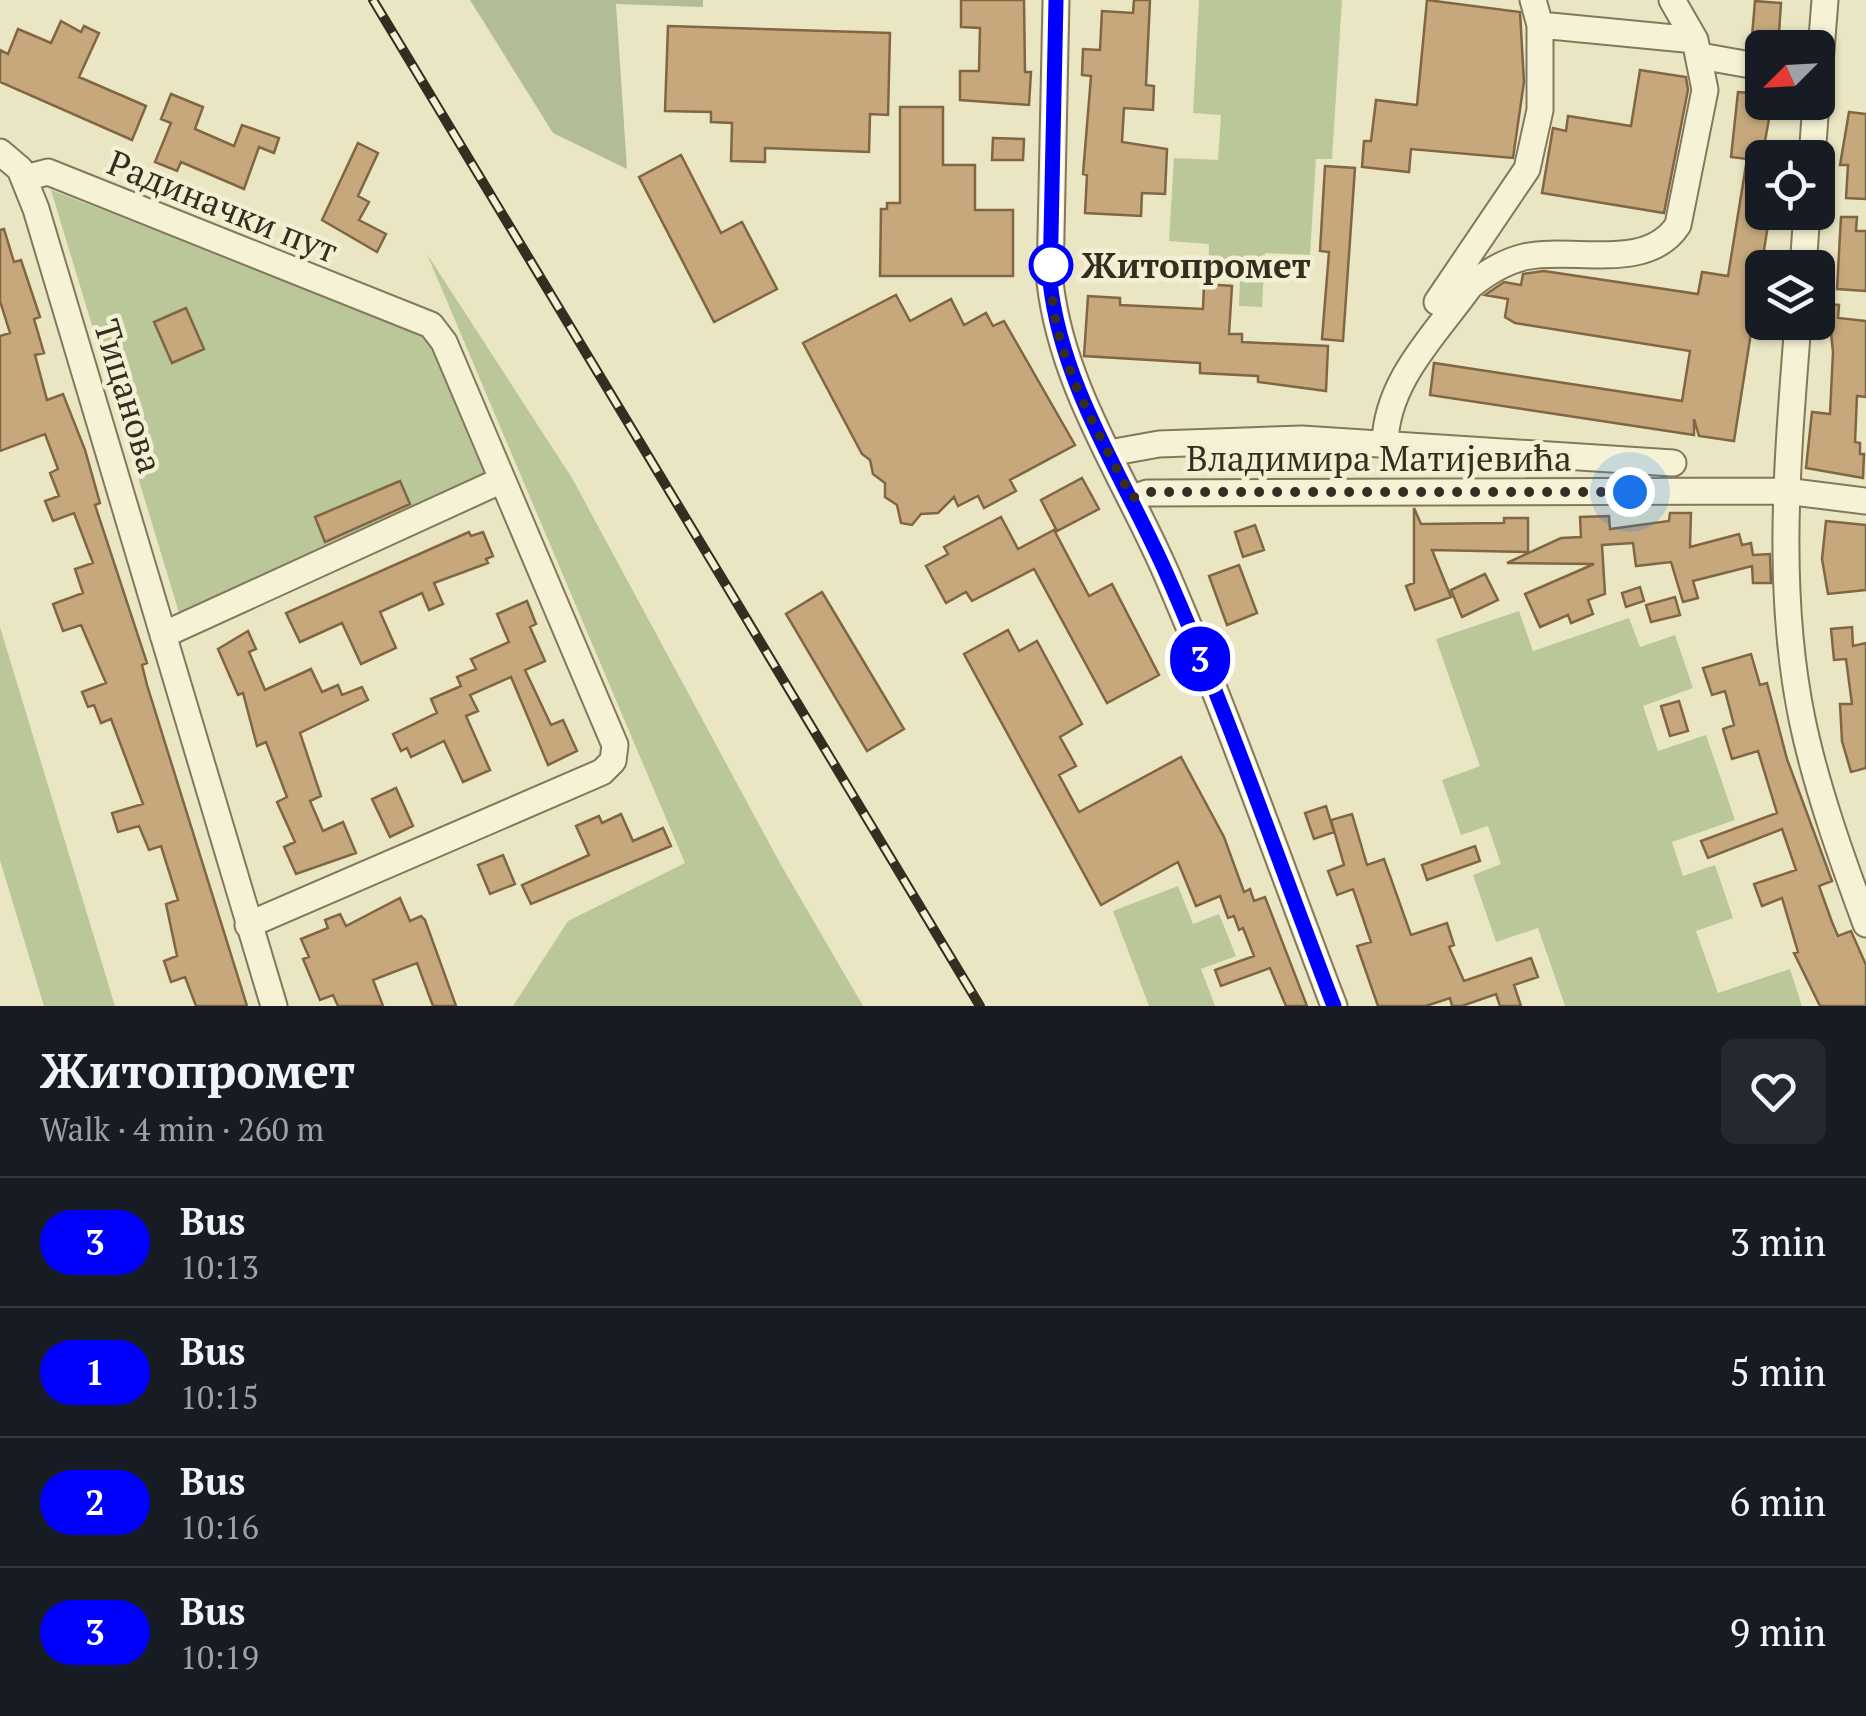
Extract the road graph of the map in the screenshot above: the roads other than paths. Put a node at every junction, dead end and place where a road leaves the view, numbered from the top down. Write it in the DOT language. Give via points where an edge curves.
graph roads {
  1 [pos="1056,0"];
  2 [pos="1672,0"];
  3 [pos="1824,0"];
  4 [pos="1536,12"];
  5 [pos="1822,30"];
  6 [pos="1698,48"];
  7 [pos="1745,62"];
  8 [pos="0,152"];
  9 [pos="24,178"];
  10 [pos="1434,335"];
  11 [pos="1797,340"];
  12 [pos="1385,444"];
  13 [pos="1109,453"];
  14 [pos="1674,463"];
  15 [pos="502,480"];
  16 [pos="1785,491"];
  17 [pos="1132,498"];
  18 [pos="1866,500"];
  19 [pos="164,635"];
  20 [pos="1866,924"];
  21 [pos="248,925"];
  22 [pos="274,1006"];
  23 [pos="1334,1006"];
  1 -- 13 [label="street" via="1050,282 1072,377"];
  2 -- 6 [label="street"];
  3 -- 5 [label="street"];
  4 -- 6 [label="street"];
  4 -- 10 [label="street" via="1540,110 1527,169 1434,305"];
  6 -- 7 [label="street"];
  6 -- 10 [label="street" via="1705,90 1682,216 1667,239 1636,252 1510,262 1470,286"];
  8 -- 9 [label="street"];
  9 -- 15 [label="street, Радиначки пут" via="48,172 431,325"];
  9 -- 19 [label="street, Тицанова"];
  10 -- 12 [label="street" via="1395,393"];
  11 -- 16 [label="street"];
  12 -- 13 [label="street" via="1186,442"];
  12 -- 14 [label="street"];
  13 -- 17 [label="street"];
  15 -- 19 [label="street"];
  15 -- 21 [label="street" via="615,745 613,761 602,772"];
  16 -- 17 [label="street, Владимира Матијевића" via="1147,492"];
  16 -- 18 [label="street, Владимира Матијевића"];
  16 -- 20 [label="street" via="1786,586 1802,720"];
  17 -- 23 [label="street"];
  19 -- 21 [label="street, Тицанова"];
  21 -- 22 [label="street, Тицанова"];
}
